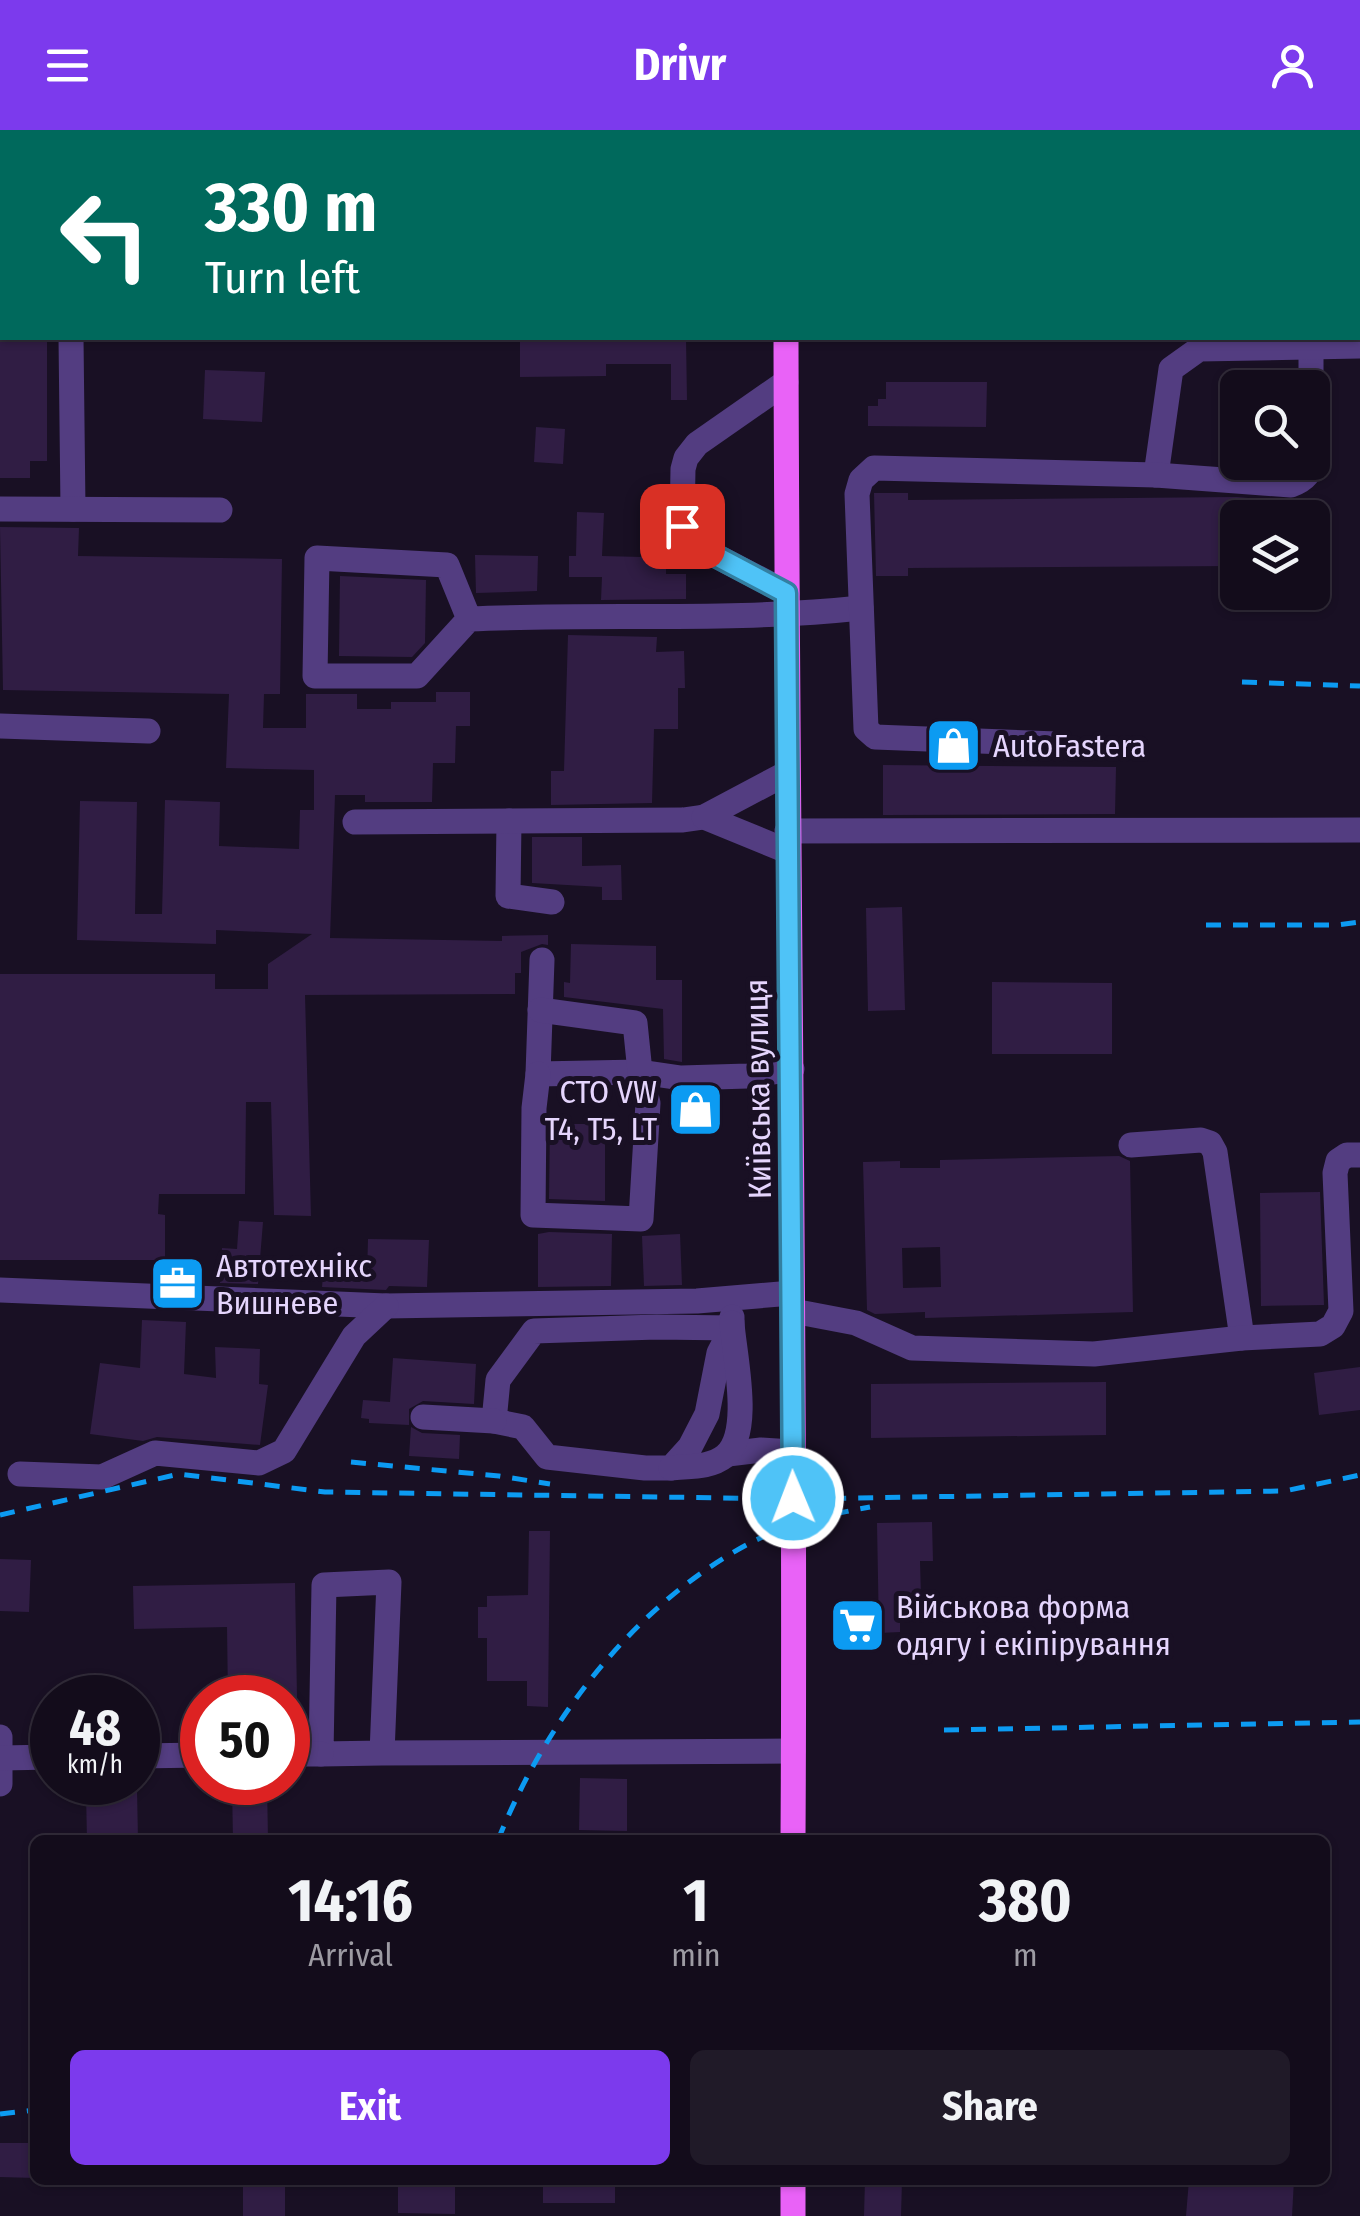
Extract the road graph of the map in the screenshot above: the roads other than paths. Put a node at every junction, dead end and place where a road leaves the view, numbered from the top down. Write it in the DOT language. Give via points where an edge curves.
graph roads {
  1 [pos="71,340"];
  2 [pos="786,340"];
  3 [pos="1360,346"];
  4 [pos="1311,348"];
  5 [pos="1311,370"];
  6 [pos="786,382"];
  7 [pos="1156,475"];
  8 [pos="1220,480"];
  9 [pos="1224,480"];
  10 [pos="1303,480"];
  11 [pos="0,509"];
  12 [pos="73,509"];
  13 [pos="220,510"];
  14 [pos="787,604"];
  15 [pos="860,608"];
  16 [pos="469,619"];
  17 [pos="0,726"];
  18 [pos="148,731"];
  19 [pos="1058,744"];
  20 [pos="787,772"];
  21 [pos="704,817"];
  22 [pos="509,821"];
  23 [pos="355,822"];
  24 [pos="1360,830"];
  25 [pos="787,841"];
  26 [pos="552,902"];
  27 [pos="542,960"];
  28 [pos="540,1010"];
  29 [pos="792,1069"];
  30 [pos="640,1072"];
  31 [pos="538,1074"];
  32 [pos="1131,1145"];
  33 [pos="1360,1154"];
  34 [pos="0,1290"];
  35 [pos="736,1298"];
  36 [pos="793,1302"];
  37 [pos="386,1306"];
  38 [pos="732,1328"];
  39 [pos="1242,1338"];
  40 [pos="423,1417"];
  41 [pos="494,1421"];
  42 [pos="792,1452"];
  43 [pos="728,1454"];
  44 [pos="670,1468"];
  45 [pos="20,1474"];
  46 [pos="1,1747"];
  47 [pos="793,1751"];
  48 [pos="30,1753"];
  49 [pos="382,1753"];
  50 [pos="310,1754"];
  51 [pos="321,1754"];
  52 [pos="0,1784"];
  53 [pos="792,1835"];
  54 [pos="793,2185"];
  55 [pos="793,2216"];
  1 -- 12 [label="lane"];
  2 -- 6 [label="main road, Київська вулиця"];
  3 -- 4 [label="lane"];
  4 -- 5 [label="lane"];
  4 -- 7 [label="lane" via="1199,349 1186,356 1171,369"];
  6 -- 14 [label="main road, Київська вулиця"];
  6 -- 14 [label="lane" via="686,458 682,526 697,546"];
  7 -- 8 [label="lane"];
  7 -- 15 [label="lane" via="874,468 857,494"];
  9 -- 10 [label="lane"];
  11 -- 12 [label="lane"];
  12 -- 13 [label="lane"];
  14 -- 15 [label="lane"];
  14 -- 16 [label="lane"];
  14 -- 20 [label="main road, Київська вулиця"];
  15 -- 19 [label="lane" via="866,729 875,737"];
  16 -- 16 [label="lane" via="447,565 317,558 315,676 418,676"];
  17 -- 18 [label="lane"];
  20 -- 21 [label="lane"];
  20 -- 25 [label="main road, Київська вулиця"];
  21 -- 22 [label="lane"];
  21 -- 25 [label="lane"];
  22 -- 23 [label="lane"];
  22 -- 26 [label="lane" via="508,896"];
  24 -- 25 [label="lane"];
  25 -- 29 [label="main road, Київська вулиця"];
  27 -- 28 [label="lane"];
  28 -- 30 [label="lane" via="635,1023"];
  28 -- 31 [label="lane"];
  29 -- 30 [label="lane" via="698,1077"];
  29 -- 36 [label="main road, Київська вулиця"];
  30 -- 31 [label="lane"];
  30 -- 31 [label="lane" via="648,1103 641,1219 533,1215"];
  32 -- 39 [label="lane" via="1210,1143"];
  33 -- 39 [label="lane" via="1338,1161 1335,1173 1341,1310 1334,1326 1320,1334"];
  34 -- 37 [label="lane"];
  35 -- 36 [label="lane"];
  35 -- 37 [label="lane"];
  35 -- 38 [label="lane"];
  36 -- 39 [label="lane" via="912,1348 1094,1354"];
  36 -- 42 [label="main road, Київська вулиця"];
  37 -- 45 [label="lane" via="354,1336 284,1451 259,1463 155,1453 102,1477"];
  38 -- 41 [label="lane" via="534,1332 498,1380"];
  38 -- 43 [label="lane" via="739,1427"];
  38 -- 44 [label="lane" via="719,1353 707,1414"];
  40 -- 41 [label="lane"];
  41 -- 44 [label="lane" via="522,1427 547,1457"];
  42 -- 43 [label="lane"];
  42 -- 47 [label="main road, Київська вулиця"];
  43 -- 44 [label="lane" via="708,1465"];
  46 -- 48 [label="lane"];
  46 -- 52 [label="lane"];
  47 -- 49 [label="lane"];
  47 -- 53 [label="main road, Київська вулиця"];
  49 -- 51 [label="lane"];
  49 -- 51 [label="lane" via="388,1582 324,1585"];
  50 -- 51 [label="lane"];
  54 -- 55 [label="main road"];
}
